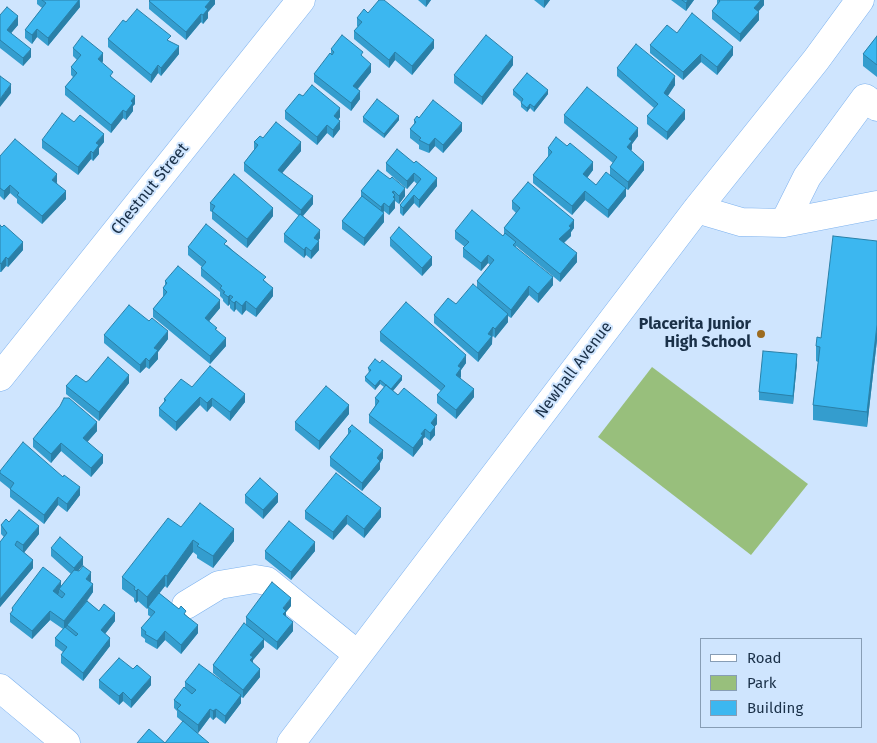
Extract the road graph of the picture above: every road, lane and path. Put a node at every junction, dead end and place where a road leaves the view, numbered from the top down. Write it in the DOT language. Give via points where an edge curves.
graph roads {
  1 [pos="300,0"];
  2 [pos="860,0"];
  3 [pos="877,107"];
  4 [pos="877,205"];
  5 [pos="697,209"];
  6 [pos="784,223"];
  7 [pos="0,377"];
  8 [pos="186,605"];
  9 [pos="357,654"];
  10 [pos="0,688"];
  11 [pos="66,743"];
  12 [pos="291,743"];
  1 -- 7 [label="street, Chestnut Street"];
  2 -- 5 [label="street, Newhall Avenue"];
  3 -- 6 [label="street" via="865,98 807,178"];
  4 -- 6 [label="street"];
  5 -- 6 [label="street" via="741,222"];
  5 -- 9 [label="street, Newhall Avenue"];
  8 -- 9 [label="street" via="219,585 256,579 267,581"];
  9 -- 12 [label="street, Newhall Avenue"];
  10 -- 11 [label="street"];
}
